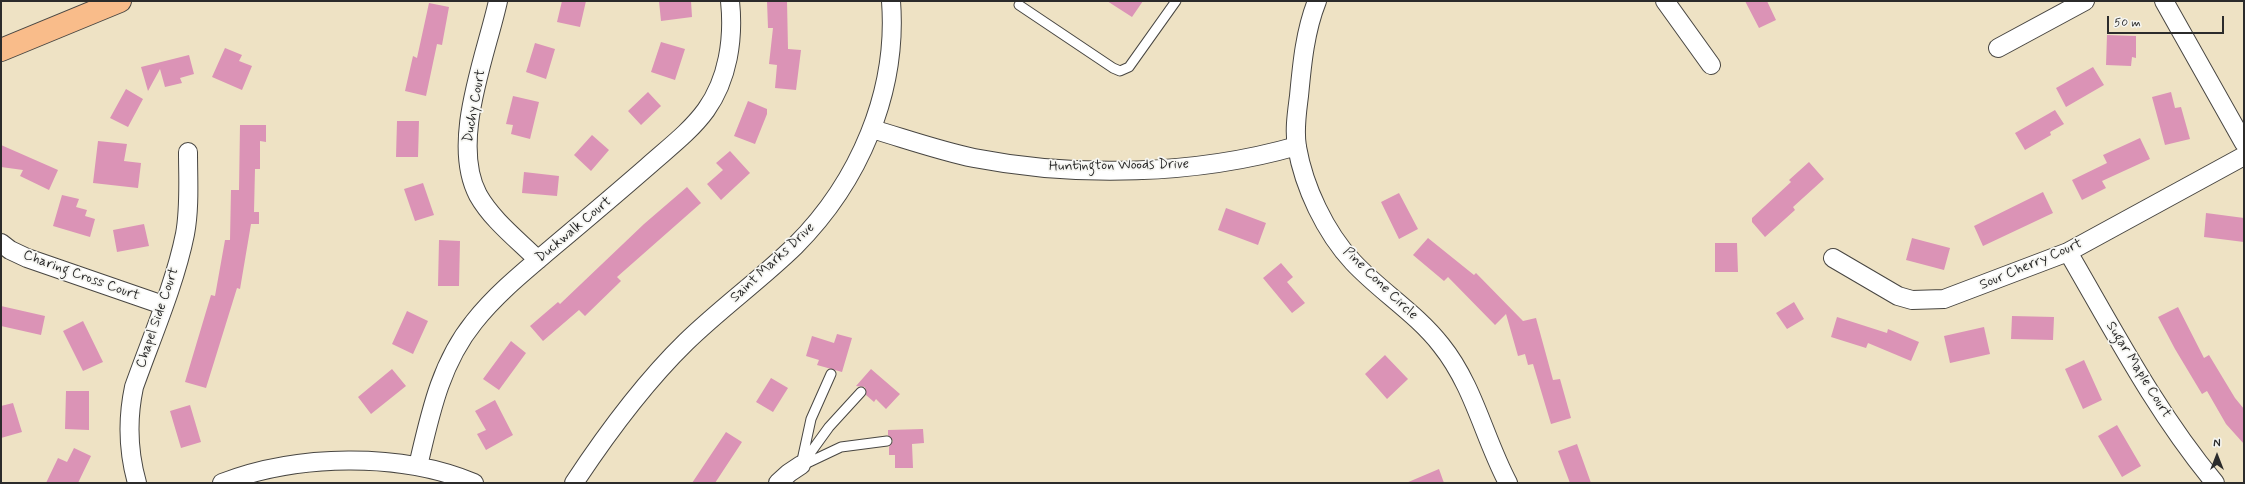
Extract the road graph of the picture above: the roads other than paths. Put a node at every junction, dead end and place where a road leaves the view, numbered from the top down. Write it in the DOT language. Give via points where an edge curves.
graph roads {
  1 [pos="120,1"];
  2 [pos="498,1"];
  3 [pos="730,1"];
  4 [pos="890,1"];
  5 [pos="1176,1"];
  6 [pos="1316,1"];
  7 [pos="1665,1"];
  8 [pos="2085,1"];
  9 [pos="2164,1"];
  10 [pos="1019,5"];
  11 [pos="1998,48"];
  12 [pos="1,50"];
  13 [pos="1711,65"];
  14 [pos="872,129"];
  15 [pos="2244,143"];
  16 [pos="1297,146"];
  17 [pos="188,152"];
  18 [pos="2244,156"];
  19 [pos="1,243"];
  20 [pos="2068,252"];
  21 [pos="1834,258"];
  22 [pos="538,260"];
  23 [pos="163,305"];
  24 [pos="831,374"];
  25 [pos="861,392"];
  26 [pos="887,441"];
  27 [pos="801,465"];
  28 [pos="418,466"];
  29 [pos="138,483"];
  30 [pos="222,483"];
  31 [pos="474,483"];
  32 [pos="574,483"];
  33 [pos="778,483"];
  34 [pos="1508,483"];
  35 [pos="2215,483"];
  1 -- 12 [label="main road"];
  2 -- 22 [label="street, Duchy Court" via="469,121 467,154 472,180 484,204"];
  3 -- 22 [label="street, Duckwalk Court" via="727,64 719,86 705,111 681,137"];
  4 -- 14 [label="street, Saint Marks Drive" via="891,49 887,80"];
  5 -- 10 [label="lane" via="1129,67 1120,70 1113,68"];
  6 -- 16 [label="street, Pine Cone Circle" via="1307,32 1301,69 1296,122"];
  7 -- 13 [label="street"];
  8 -- 11 [label="street"];
  9 -- 15 [label="street"];
  14 -- 16 [label="street, Huntington Woods Drive" via="973,158 1028,167 1072,170 1182,167 1269,154"];
  14 -- 32 [label="street, Saint Marks Drive" via="851,171 816,223 778,261 666,362 617,420"];
  16 -- 34 [label="street, Pine Cone Circle" via="1304,174 1314,198 1339,244 1371,279 1434,336 1458,370"];
  17 -- 23 [label="street, Chapel Side Court" via="188,211 185,233 178,264"];
  18 -- 20 [label="street, Sour Cherry Court"];
  19 -- 23 [label="street, Charing Cross Court" via="27,258"];
  20 -- 21 [label="street, Sour Cherry Court" via="1960,295 1929,301 1898,296"];
  20 -- 35 [label="street, Sugar Maple Court" via="2136,371 2193,457"];
  22 -- 28 [label="street, Duckwalk Court" via="474,322 451,356 435,395"];
  23 -- 29 [label="street, Chapel Side Court" via="130,404 129,439"];
  24 -- 27 [label="lane" via="811,419"];
  25 -- 27 [label="lane" via="829,427"];
  26 -- 27 [label="lane" via="841,447"];
  27 -- 33 [label="street"];
  28 -- 30 [label="street" via="353,461 308,463 280,467"];
  28 -- 31 [label="street"];
}
